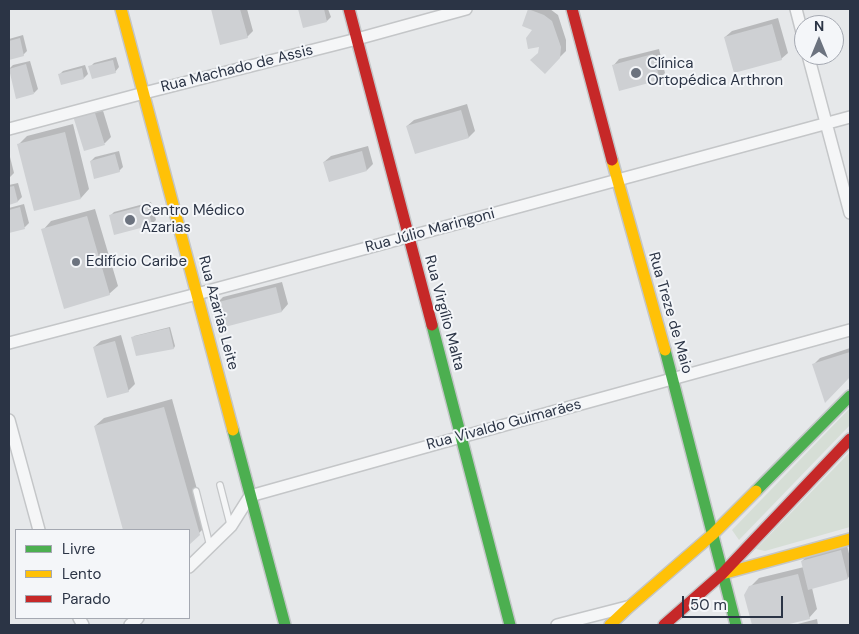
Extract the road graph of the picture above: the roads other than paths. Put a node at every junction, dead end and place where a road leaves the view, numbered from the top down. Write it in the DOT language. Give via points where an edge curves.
graph roads {
  1 [pos="121,9"];
  2 [pos="349,9"];
  3 [pos="466,9"];
  4 [pos="572,9"];
  5 [pos="357,39"];
  6 [pos="811,65"];
  7 [pos="144,93"];
  8 [pos="850,117"];
  9 [pos="826,123"];
  10 [pos="9,129"];
  11 [pos="617,180"];
  12 [pos="850,213"];
  13 [pos="408,237"];
  14 [pos="197,294"];
  15 [pos="850,330"];
  16 [pos="9,343"];
  17 [pos="673,380"];
  18 [pos="850,396"];
  19 [pos="9,420"];
  20 [pos="461,437"];
  21 [pos="850,438"];
  22 [pos="220,484"];
  23 [pos="196,491"];
  24 [pos="250,496"];
  25 [pos="231,526"];
  26 [pos="39,529"];
  27 [pos="712,534"];
  28 [pos="850,539"];
  29 [pos="210,546"];
  30 [pos="190,566"];
  31 [pos="722,574"];
  32 [pos="629,607"];
  33 [pos="285,625"];
  34 [pos="510,625"];
  35 [pos="557,625"];
  36 [pos="610,625"];
  37 [pos="664,625"];
  38 [pos="736,625"];
  1 -- 7 [label="street, Rua Azarias Leite"];
  2 -- 5 [label="street, Rua Virgílio Malta"];
  3 -- 5 [label="street, Rua Machado de Assis"];
  4 -- 11 [label="street, Rua Treze de Maio"];
  5 -- 7 [label="street, Rua Machado de Assis"];
  5 -- 13 [label="street, Rua Virgílio Malta"];
  6 -- 9 [label="street"];
  7 -- 10 [label="street, Rua Machado de Assis"];
  7 -- 14 [label="street, Rua Azarias Leite"];
  8 -- 9 [label="street, Rua Júlio Maringoni"];
  9 -- 11 [label="street, Rua Júlio Maringoni"];
  9 -- 12 [label="street"];
  11 -- 13 [label="street, Rua Júlio Maringoni"];
  11 -- 17 [label="street, Rua Treze de Maio"];
  13 -- 14 [label="street, Rua Júlio Maringoni"];
  13 -- 20 [label="street, Rua Virgílio Malta"];
  14 -- 16 [label="street, Rua Júlio Maringoni"];
  14 -- 24 [label="street, Rua Azarias Leite"];
  15 -- 17 [label="street, Rua Vivaldo Guimarães"];
  17 -- 20 [label="street, Rua Vivaldo Guimarães"];
  17 -- 27 [label="street, Rua Treze de Maio"];
  18 -- 27 [label="street"];
  19 -- 26 [label="street"];
  20 -- 24 [label="street, Rua Vivaldo Guimarães"];
  20 -- 34 [label="street, Rua Virgílio Malta"];
  21 -- 31 [label="street"];
  22 -- 25 [label="lane"];
  23 -- 29 [label="lane"];
  24 -- 25 [label="street"];
  24 -- 33 [label="street, Rua Azarias Leite"];
  25 -- 29 [label="street"];
  27 -- 31 [label="street, Rua Treze de Maio"];
  27 -- 32 [label="street"];
  28 -- 31 [label="street"];
  29 -- 30 [label="street"];
  31 -- 37 [label="street"];
  31 -- 38 [label="street, Rua Treze de Maio"];
  32 -- 35 [label="street"];
  32 -- 36 [label="street"];
}
